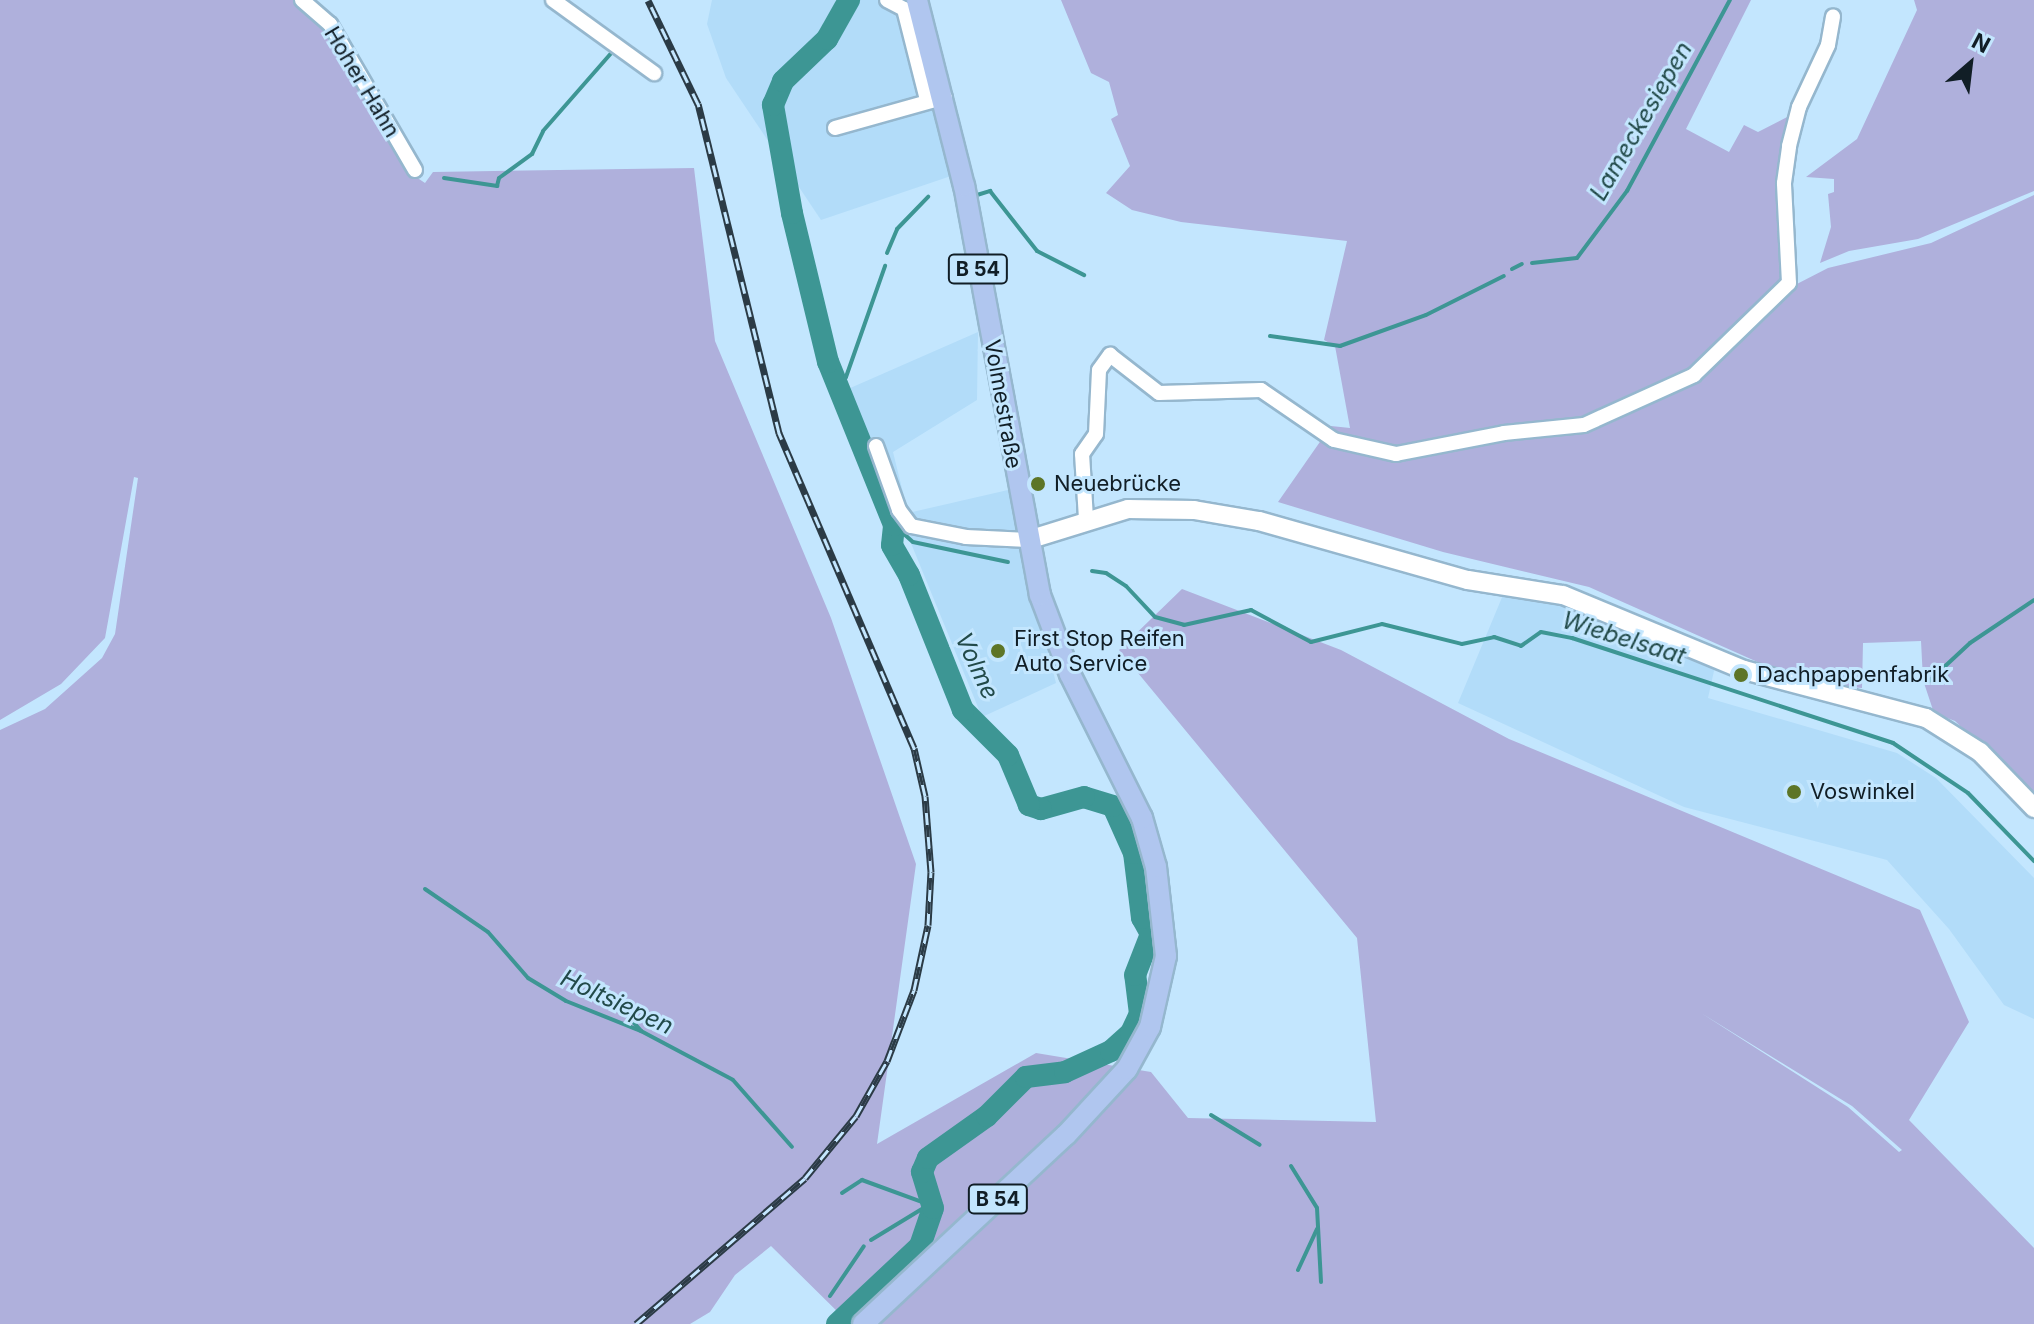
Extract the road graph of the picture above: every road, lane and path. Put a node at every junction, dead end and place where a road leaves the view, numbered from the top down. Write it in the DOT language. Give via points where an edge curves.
graph roads {
  1 [pos="302,0"];
  2 [pos="553,0"];
  3 [pos="887,0"];
  4 [pos="917,0"];
  5 [pos="1833,16"];
  6 [pos="654,73"];
  7 [pos="936,99"];
  8 [pos="835,128"];
  9 [pos="415,170"];
  10 [pos="876,446"];
  11 [pos="1086,519"];
  12 [pos="1028,540"];
  13 [pos="2034,808"];
  14 [pos="863,1324"];
  1 -- 9 [label="street, Hoher Hahn" via="330,24"];
  2 -- 6 [label="street"];
  3 -- 7 [label="street" via="904,9"];
  4 -- 7 [label="main road, Volmestraße / B 54"];
  5 -- 11 [label="street" via="1828,45 1799,107 1789,146 1784,183 1789,283 1694,375 1584,425 1504,433 1396,454 1319,431 1261,390 1159,393 1110,355 1099,370 1096,434 1082,454"];
  7 -- 8 [label="street"];
  7 -- 12 [label="main road, Volmestraße / B 54"];
  10 -- 12 [label="street" via="899,510 911,526 966,537"];
  11 -- 12 [label="main road"];
  11 -- 13 [label="main road" via="1147,507 1223,514 1468,580 1593,603 1744,670 1926,718 1980,752"];
  12 -- 14 [label="main road, Volmestraße / B 54" via="1040,595 1070,674 1120,769 1156,867 1166,956 1150,1027 1127,1069 1066,1135"];
}
